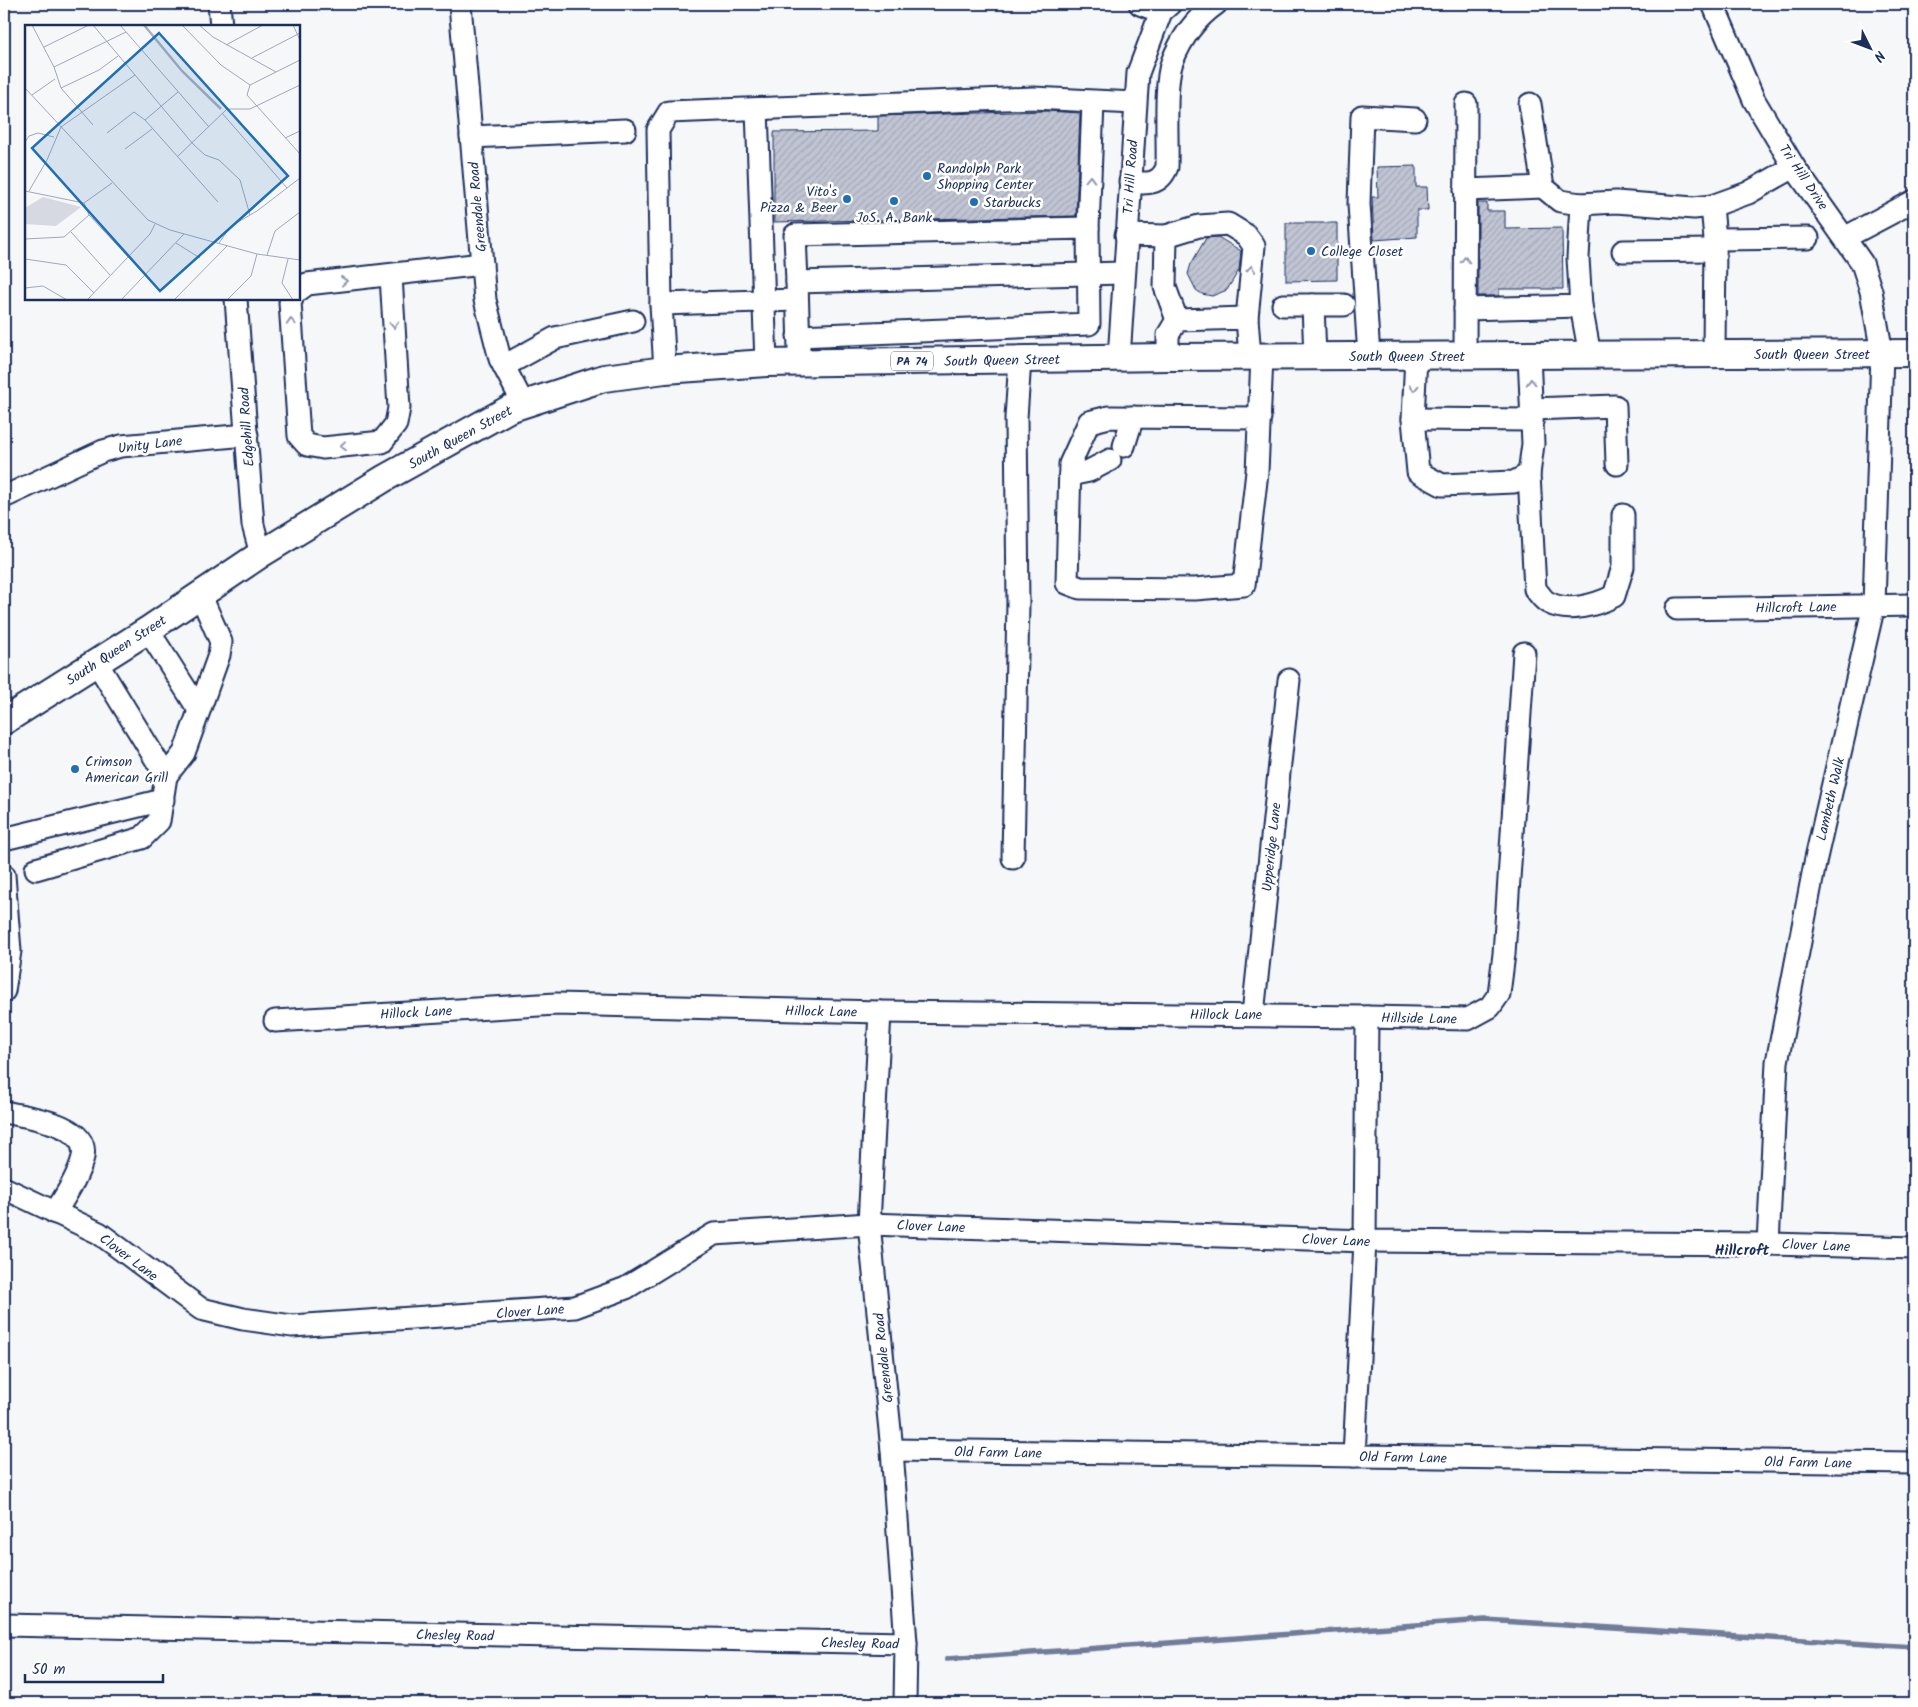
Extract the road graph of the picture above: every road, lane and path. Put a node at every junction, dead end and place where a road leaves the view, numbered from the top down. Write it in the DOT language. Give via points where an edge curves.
graph roads {
  1 [pos="220,4"];
  2 [pos="460,4"];
  3 [pos="1140,4"];
  4 [pos="1216,4"];
  5 [pos="1713,4"];
  6 [pos="1165,8"];
  7 [pos="221,25"];
  8 [pos="1093,102"];
  9 [pos="1135,103"];
  10 [pos="1466,104"];
  11 [pos="1530,104"];
  12 [pos="757,109"];
  13 [pos="1415,119"];
  14 [pos="624,130"];
  15 [pos="472,137"];
  16 [pos="1794,167"];
  17 [pos="1130,182"];
  18 [pos="1543,187"];
  19 [pos="1466,190"];
  20 [pos="1914,201"];
  21 [pos="1581,204"];
  22 [pos="1712,206"];
  23 [pos="1088,228"];
  24 [pos="1126,235"];
  25 [pos="1166,236"];
  26 [pos="1846,237"];
  27 [pos="1808,238"];
  28 [pos="1715,244"];
  29 [pos="1623,251"];
  30 [pos="482,264"];
  31 [pos="1123,274"];
  32 [pos="1088,275"];
  33 [pos="391,276"];
  34 [pos="300,289"];
  35 [pos="797,291"];
  36 [pos="236,300"];
  37 [pos="291,300"];
  38 [pos="764,301"];
  39 [pos="661,304"];
  40 [pos="1284,305"];
  41 [pos="1344,305"];
  42 [pos="1313,306"];
  43 [pos="1581,306"];
  44 [pos="1465,309"];
  45 [pos="1247,318"];
  46 [pos="1177,320"];
  47 [pos="632,321"];
  48 [pos="798,336"];
  49 [pos="1882,353"];
  50 [pos="1914,353"];
  51 [pos="1714,354"];
  52 [pos="1529,355"];
  53 [pos="1590,355"];
  54 [pos="1369,356"];
  55 [pos="1416,356"];
  56 [pos="1465,356"];
  57 [pos="1168,357"];
  58 [pos="1256,357"];
  59 [pos="1315,357"];
  60 [pos="1118,358"];
  61 [pos="1020,360"];
  62 [pos="766,363"];
  63 [pos="800,363"];
  64 [pos="504,366"];
  65 [pos="665,370"];
  66 [pos="523,403"];
  67 [pos="1532,415"];
  68 [pos="1133,417"];
  69 [pos="1260,418"];
  70 [pos="1413,419"];
  71 [pos="246,435"];
  72 [pos="1617,464"];
  73 [pos="1529,474"];
  74 [pos="1070,475"];
  75 [pos="4,497"];
  76 [pos="1623,515"];
  77 [pos="261,554"];
  78 [pos="200,594"];
  79 [pos="1874,605"];
  80 [pos="1914,605"];
  81 [pos="1677,609"];
  82 [pos="148,630"];
  83 [pos="1524,653"];
  84 [pos="97,663"];
  85 [pos="1289,680"];
  86 [pos="199,710"];
  87 [pos="4,721"];
  88 [pos="166,776"];
  89 [pos="163,800"];
  90 [pos="78,821"];
  91 [pos="4,839"];
  92 [pos="86,854"];
  93 [pos="1013,858"];
  94 [pos="36,869"];
  95 [pos="4,875"];
  96 [pos="4,991"];
  97 [pos="880,1012"];
  98 [pos="1253,1014"];
  99 [pos="1367,1016"];
  100 [pos="274,1021"];
  101 [pos="4,1112"];
  102 [pos="4,1188"];
  103 [pos="55,1213"];
  104 [pos="869,1224"];
  105 [pos="1365,1241"];
  106 [pos="1768,1244"];
  107 [pos="1914,1248"];
  108 [pos="892,1450"];
  109 [pos="1354,1456"];
  110 [pos="1914,1463"];
  111 [pos="4,1625"];
  112 [pos="906,1643"];
  113 [pos="905,1703"];
  1 -- 7 [label="street"];
  2 -- 15 [label="street, Greendale Road"];
  3 -- 6 [label="street"];
  4 -- 17 [label="street" via="1192,25 1172,63 1167,167 1163,176 1150,184"];
  5 -- 16 [label="street, Tri Hill Drive" via="1754,100"];
  6 -- 9 [label="street, Tri Hill Road" via="1138,73"];
  8 -- 9 [label="street"];
  8 -- 12 [label="street" via="1033,98"];
  23 -- 8 [label="street, one-way"];
  9 -- 17 [label="street, Tri Hill Road"];
  10 -- 19 [label="street"];
  11 -- 18 [label="street"];
  12 -- 38 [label="street"];
  12 -- 39 [label="street" via="669,112 658,130"];
  13 -- 54 [label="street" via="1362,116 1359,204"];
  14 -- 15 [label="street"];
  15 -- 30 [label="street, Greendale Road"];
  16 -- 22 [label="street" via="1748,193"];
  16 -- 26 [label="street, Tri Hill Drive"];
  17 -- 24 [label="street, Tri Hill Road"];
  18 -- 19 [label="street"];
  18 -- 21 [label="street" via="1560,201"];
  44 -- 19 [label="street, one-way"];
  20 -- 26 [label="street"];
  21 -- 22 [label="street" via="1616,202 1694,208"];
  21 -- 43 [label="street" via="1578,258"];
  22 -- 28 [label="street"];
  23 -- 32 [label="street"];
  23 -- 35 [label="street" via="795,235"];
  24 -- 25 [label="street"];
  24 -- 31 [label="street, Tri Hill Road"];
  45 -- 25 [label="street, one-way" via="1254,246 1246,234 1228,224 1199,226"];
  25 -- 46 [label="street" via="1165,287"];
  26 -- 49 [label="street, Tri Hill Drive" via="1862,262"];
  27 -- 28 [label="street"];
  28 -- 29 [label="street"];
  28 -- 51 [label="street"];
  30 -- 33 [label="street"];
  30 -- 64 [label="street, Greendale Road" via="485,300"];
  31 -- 32 [label="street"];
  31 -- 60 [label="street, Tri Hill Road"];
  32 -- 35 [label="street"];
  32 -- 48 [label="street" via="1089,324"];
  34 -- 33 [label="street, one-way" via="307,284"];
  33 -- 37 [label="street, one-way" via="399,408 396,424 382,442 323,448 307,445 299,436"];
  35 -- 38 [label="street"];
  35 -- 48 [label="street"];
  36 -- 71 [label="street, Edgehill Road"];
  38 -- 39 [label="street"];
  38 -- 62 [label="street"];
  39 -- 65 [label="street"];
  40 -- 42 [label="street"];
  41 -- 42 [label="street"];
  42 -- 59 [label="street"];
  43 -- 44 [label="street"];
  43 -- 53 [label="street"];
  44 -- 56 [label="street"];
  45 -- 46 [label="street"];
  45 -- 58 [label="street"];
  46 -- 57 [label="street" via="1168,335"];
  47 -- 64 [label="street" via="555,338"];
  48 -- 63 [label="street"];
  49 -- 50 [label="main road, South Queen Street / PA 74"];
  49 -- 51 [label="main road, South Queen Street / PA 74"];
  49 -- 79 [label="street, Lambeth Walk"];
  51 -- 53 [label="main road, South Queen Street / PA 74"];
  52 -- 53 [label="main road, South Queen Street / PA 74"];
  52 -- 56 [label="main road, South Queen Street / PA 74"];
  67 -- 52 [label="street, one-way"];
  54 -- 55 [label="main road, South Queen Street / PA 74"];
  54 -- 59 [label="main road, South Queen Street / PA 74"];
  55 -- 56 [label="main road, South Queen Street / PA 74"];
  55 -- 70 [label="street, one-way"];
  57 -- 58 [label="main road, South Queen Street / PA 74"];
  57 -- 60 [label="main road, South Queen Street / PA 74"];
  58 -- 59 [label="main road, South Queen Street / PA 74"];
  58 -- 69 [label="street"];
  60 -- 61 [label="main road, South Queen Street / PA 74"];
  61 -- 63 [label="main road, South Queen Street / PA 74"];
  61 -- 93 [label="street" via="1016,418 1018,603"];
  62 -- 63 [label="main road, South Queen Street / PA 74"];
  62 -- 65 [label="main road, South Queen Street / PA 74"];
  64 -- 66 [label="street, Greendale Road"];
  65 -- 66 [label="main road, South Queen Street / PA 74" via="604,378"];
  66 -- 77 [label="main road, South Queen Street / PA 74" via="385,478"];
  67 -- 70 [label="street"];
  67 -- 72 [label="street" via="1615,406"];
  67 -- 73 [label="street"];
  68 -- 69 [label="street"];
  68 -- 74 [label="street" via="1117,453 1088,471"];
  68 -- 74 [label="street" via="1109,417 1089,422 1070,464"];
  69 -- 74 [label="street" via="1244,585 1194,589 1080,588 1067,583"];
  70 -- 73 [label="street" via="1418,472 1442,485 1514,482"];
  71 -- 75 [label="street, Unity Lane" via="121,446"];
  71 -- 77 [label="street, Edgehill Road" via="253,525"];
  73 -- 76 [label="street" via="1535,589 1547,603 1561,607 1596,605 1614,596 1623,568"];
  77 -- 78 [label="main road, South Queen Street / PA 74"];
  78 -- 82 [label="main road, South Queen Street / PA 74"];
  78 -- 86 [label="street" via="221,642"];
  79 -- 80 [label="street, Hillcroft Lane"];
  79 -- 81 [label="street, Hillcroft Lane"];
  79 -- 106 [label="street, Lambeth Walk" via="1816,858 1777,1062"];
  82 -- 84 [label="main road, South Queen Street / PA 74"];
  82 -- 86 [label="street"];
  83 -- 99 [label="street, Hillside Lane" via="1504,954 1498,994 1490,1007 1468,1019"];
  84 -- 87 [label="main road, South Queen Street / PA 74"];
  84 -- 88 [label="street"];
  85 -- 98 [label="street, Upperidge Lane"];
  86 -- 88 [label="street" via="184,753"];
  88 -- 89 [label="street"];
  89 -- 90 [label="street"];
  89 -- 92 [label="street" via="159,821 142,838"];
  90 -- 91 [label="street"];
  90 -- 92 [label="street"];
  92 -- 94 [label="street"];
  95 -- 96 [label="street" via="10,951"];
  97 -- 98 [label="street, Hillock Lane"];
  97 -- 100 [label="street, Hillock Lane" via="556,1004"];
  97 -- 104 [label="street, Greendale Road"];
  98 -- 99 [label="street, Hillock Lane"];
  99 -- 105 [label="street, Hillside Lane"];
  101 -- 103 [label="street" via="56,1124 72,1132 80,1141 83,1156"];
  102 -- 103 [label="street, Clover Lane"];
  103 -- 104 [label="street, Clover Lane" via="99,1234 201,1309 292,1326 575,1308 626,1288 714,1234"];
  104 -- 105 [label="street, Clover Lane"];
  104 -- 108 [label="street, Greendale Road"];
  105 -- 106 [label="street, Clover Lane"];
  105 -- 109 [label="street, Hillside Lane"];
  106 -- 107 [label="street, Clover Lane"];
  108 -- 109 [label="street, Old Farm Lane"];
  108 -- 112 [label="street, Greendale Road"];
  109 -- 110 [label="street, Old Farm Lane"];
  111 -- 112 [label="street, Chesley Road"];
  112 -- 113 [label="street, Greendale Road"];
}
